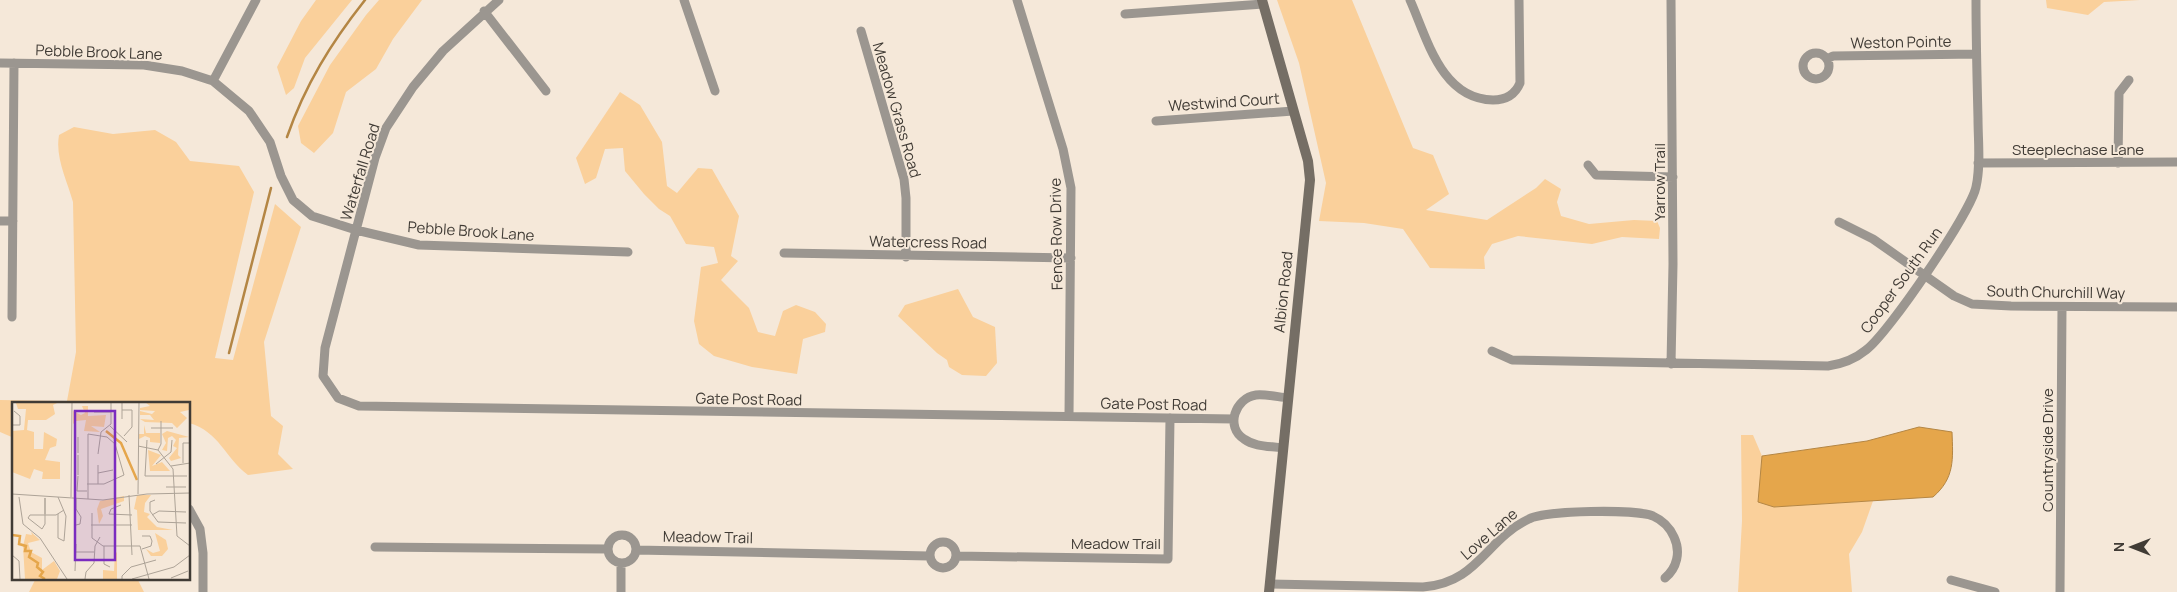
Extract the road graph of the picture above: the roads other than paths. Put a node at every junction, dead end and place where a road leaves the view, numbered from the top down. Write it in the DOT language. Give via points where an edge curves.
graph roads {
  1 [pos="256,0"];
  2 [pos="499,0"];
  3 [pos="684,0"];
  4 [pos="1017,0"];
  5 [pos="1410,0"];
  6 [pos="1519,0"];
  7 [pos="1671,0"];
  8 [pos="1976,0"];
  9 [pos="1262,2"];
  10 [pos="484,11"];
  11 [pos="1125,14"];
  12 [pos="860,30"];
  13 [pos="1976,54"];
  14 [pos="1828,59"];
  15 [pos="0,63"];
  16 [pos="14,63"];
  17 [pos="2129,80"];
  18 [pos="212,81"];
  19 [pos="546,91"];
  20 [pos="716,91"];
  21 [pos="1294,111"];
  22 [pos="1156,121"];
  23 [pos="2177,162"];
  24 [pos="1978,163"];
  25 [pos="2118,163"];
  26 [pos="1588,165"];
  27 [pos="1673,177"];
  28 [pos="0,221"];
  29 [pos="13,221"];
  30 [pos="1839,222"];
  31 [pos="356,230"];
  32 [pos="628,252"];
  33 [pos="784,253"];
  34 [pos="906,256"];
  35 [pos="1071,258"];
  36 [pos="1924,275"];
  37 [pos="2062,307"];
  38 [pos="2177,308"];
  39 [pos="12,317"];
  40 [pos="330,332"];
  41 [pos="1492,351"];
  42 [pos="1671,364"];
  43 [pos="1288,398"];
  44 [pos="1069,416"];
  45 [pos="1170,418"];
  46 [pos="1234,419"];
  47 [pos="1282,448"];
  48 [pos="190,511"];
  49 [pos="374,547"];
  50 [pos="608,549"];
  51 [pos="636,550"];
  52 [pos="929,556"];
  53 [pos="956,556"];
  54 [pos="621,563"];
  55 [pos="1665,578"];
  56 [pos="1951,580"];
  57 [pos="1270,588"];
  58 [pos="204,592"];
  59 [pos="621,592"];
  60 [pos="1995,592"];
  61 [pos="2060,592"];
  1 -- 18 [label="street"];
  2 -- 10 [label="street, Waterfall Road"];
  3 -- 20 [label="street"];
  4 -- 35 [label="street, Fence Row Drive" via="1068,169 1072,196"];
  5 -- 6 [label="street" via="1448,79 1476,98 1498,100 1513,94 1520,83"];
  7 -- 27 [label="street, Yarrow Trail"];
  8 -- 13 [label="street, Cooper South Run"];
  9 -- 11 [label="street"];
  9 -- 21 [label="street, Albion Road"];
  10 -- 19 [label="street"];
  10 -- 31 [label="street, Waterfall Road" via="443,51 413,87 386,128"];
  12 -- 34 [label="street, Meadow Grass Road" via="904,179"];
  13 -- 14 [label="street, Weston Pointe" via="1833,56"];
  13 -- 24 [label="street, Cooper South Run"];
  15 -- 16 [label="street, Pebble Brook Lane"];
  16 -- 18 [label="street, Pebble Brook Lane" via="144,65 182,70"];
  16 -- 29 [label="street"];
  17 -- 25 [label="street" via="2118,93"];
  18 -- 31 [label="street, Pebble Brook Lane" via="249,111 270,142 293,200 312,216"];
  21 -- 22 [label="street, Westwind Court"];
  21 -- 43 [label="street, Albion Road" via="1308,161 1310,187"];
  23 -- 25 [label="street, Steeplechase Lane"];
  24 -- 25 [label="street, Steeplechase Lane"];
  24 -- 36 [label="street, Cooper South Run" via="1976,187 1968,208"];
  26 -- 27 [label="street" via="1596,175"];
  27 -- 42 [label="street, Yarrow Trail"];
  28 -- 29 [label="street"];
  29 -- 39 [label="street"];
  30 -- 36 [label="street, South Churchill Way" via="1873,239"];
  31 -- 32 [label="street, Pebble Brook Lane" via="419,245"];
  31 -- 40 [label="street, Waterfall Road"];
  33 -- 34 [label="street, Watercress Road"];
  34 -- 35 [label="street, Watercress Road"];
  35 -- 44 [label="street, Fence Row Drive"];
  36 -- 37 [label="street, South Churchill Way" via="1972,304"];
  36 -- 42 [label="street, Cooper South Run" via="1873,345 1840,364"];
  37 -- 38 [label="street, South Churchill Way"];
  37 -- 61 [label="street, Countryside Drive"];
  40 -- 44 [label="street, Gate Post Road" via="323,376 338,398 359,406"];
  41 -- 42 [label="street, Cooper South Run" via="1512,360"];
  43 -- 46 [label="street" via="1251,396 1240,403"];
  43 -- 47 [label="street, Albion Road"];
  44 -- 45 [label="street, Gate Post Road"];
  45 -- 46 [label="street, Gate Post Road"];
  45 -- 53 [label="street, Meadow Trail" via="1168,559"];
  46 -- 47 [label="street" via="1236,431 1245,440"];
  47 -- 57 [label="street, Albion Road"];
  48 -- 58 [label="street" via="200,529"];
  49 -- 50 [label="street"];
  50 -- 51 [label="street" via="613,538 621,535 633,540"];
  50 -- 54 [label="street" via="612,558"];
  51 -- 52 [label="street, Meadow Trail"];
  51 -- 54 [label="street" via="633,558"];
  52 -- 53 [label="street, Meadow Trail" via="933,564 944,569 952,565"];
  52 -- 53 [label="street" via="933,546 942,542 950,545"];
  54 -- 59 [label="street"];
  55 -- 57 [label="street, Love Lane" via="1675,566 1677,549 1672,534 1661,521 1636,513 1560,512 1524,521 1466,573 1438,586"];
  56 -- 60 [label="street"];
}
